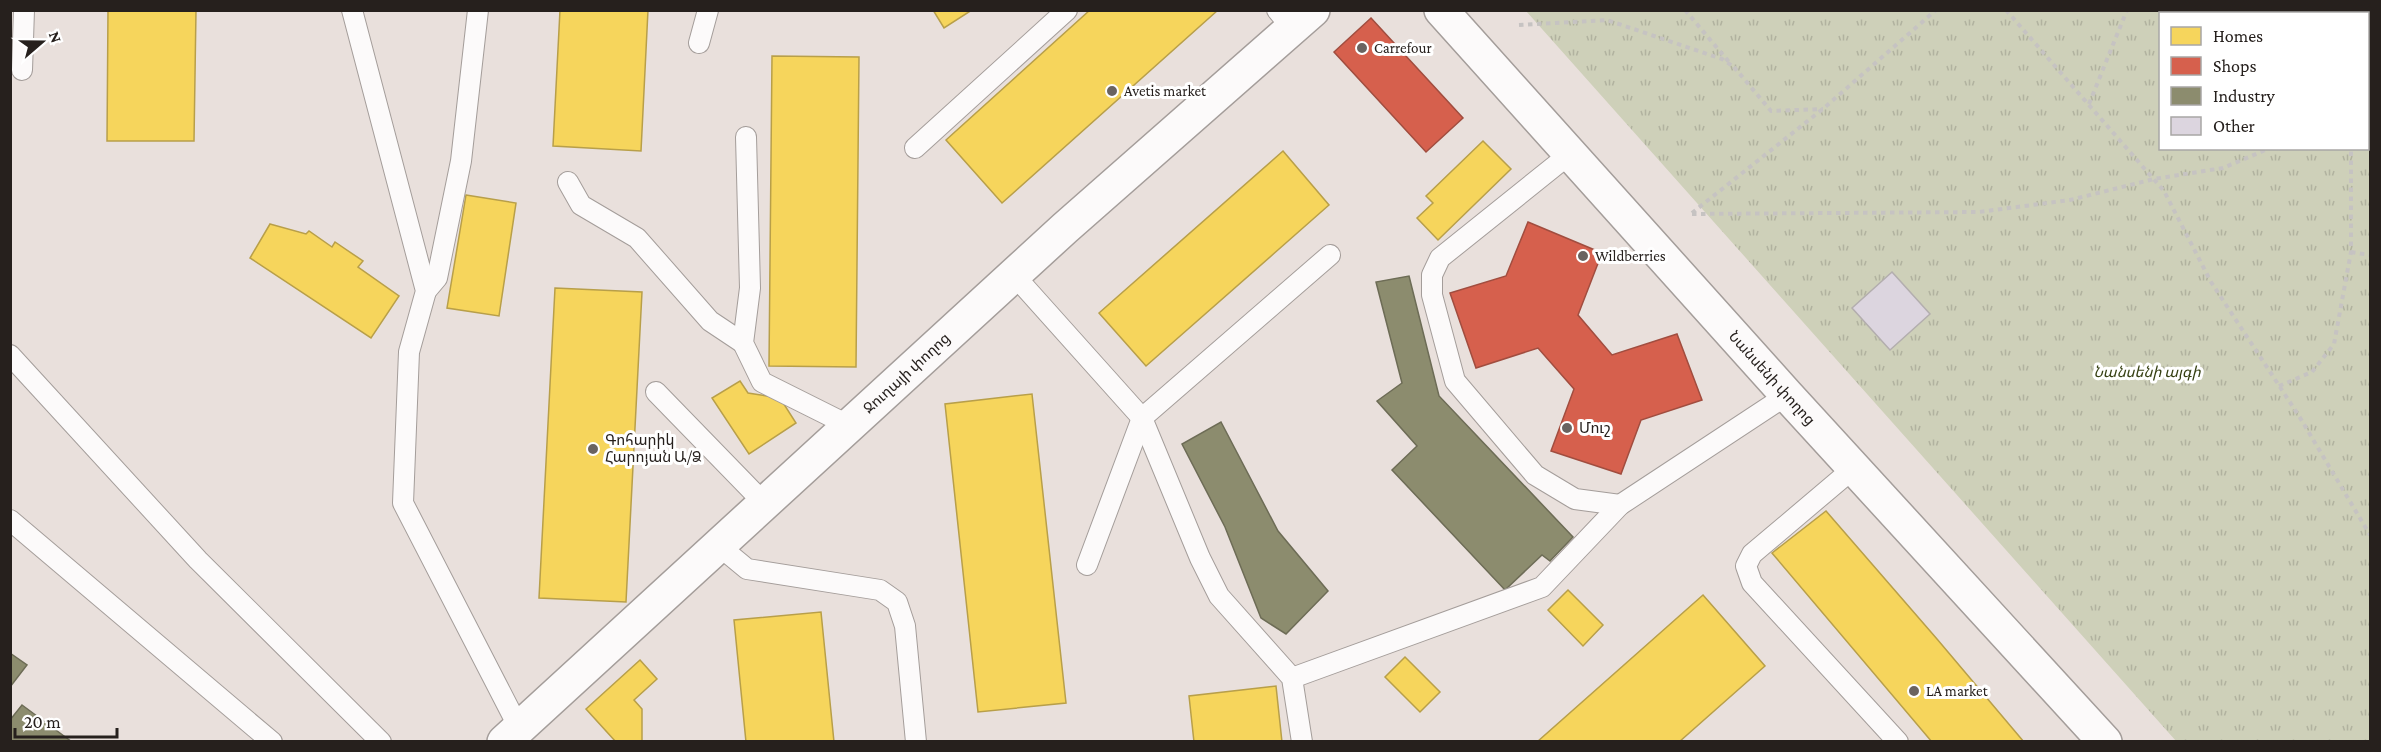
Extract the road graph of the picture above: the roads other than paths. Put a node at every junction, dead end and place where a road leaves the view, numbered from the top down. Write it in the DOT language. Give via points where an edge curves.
graph roads {
  1 [pos="24,10"];
  2 [pos="352,10"];
  3 [pos="478,10"];
  4 [pos="708,10"];
  5 [pos="1067,10"];
  6 [pos="1441,10"];
  7 [pos="1294,17"];
  8 [pos="699,43"];
  9 [pos="22,70"];
  10 [pos="746,137"];
  11 [pos="915,148"];
  12 [pos="1571,153"];
  13 [pos="568,182"];
  14 [pos="1330,255"];
  15 [pos="1014,275"];
  16 [pos="426,291"];
  17 [pos="743,343"];
  18 [pos="10,355"];
  19 [pos="656,392"];
  20 [pos="1787,396"];
  21 [pos="1142,418"];
  22 [pos="848,425"];
  23 [pos="1855,467"];
  24 [pos="764,503"];
  25 [pos="1620,505"];
  26 [pos="10,520"];
  27 [pos="718,545"];
  28 [pos="1087,565"];
  29 [pos="1292,678"];
  30 [pos="512,735"];
  31 [pos="272,741"];
  32 [pos="381,741"];
  33 [pos="916,741"];
  34 [pos="1302,741"];
  35 [pos="1898,741"];
  36 [pos="2106,741"];
  1 -- 9 [label="lane"];
  2 -- 16 [label="lane"];
  3 -- 16 [label="lane" via="460,161 437,278"];
  4 -- 8 [label="lane"];
  5 -- 11 [label="lane"];
  6 -- 12 [label="street, Նանսենի փողոց"];
  7 -- 15 [label="street, Ջուղայի փողոց"];
  10 -- 17 [label="lane" via="750,288"];
  12 -- 20 [label="street, Նանսենի փողոց"];
  12 -- 25 [label="lane" via="1440,258 1431,274 1432,295 1455,381 1535,475 1575,500"];
  13 -- 17 [label="lane" via="581,205 638,238 710,321"];
  14 -- 21 [label="lane"];
  15 -- 21 [label="lane"];
  15 -- 22 [label="street, Ջուղայի փողոց"];
  16 -- 30 [label="lane" via="409,352 404,503"];
  17 -- 22 [label="lane" via="762,382"];
  18 -- 32 [label="lane" via="198,560"];
  19 -- 24 [label="lane"];
  20 -- 23 [label="street, Նանսենի փողոց"];
  20 -- 25 [label="lane"];
  21 -- 28 [label="lane"];
  21 -- 29 [label="lane" via="1219,596"];
  22 -- 24 [label="street, Ջուղայի փողոց"];
  23 -- 35 [label="lane" via="1752,554 1746,566 1752,583"];
  23 -- 36 [label="street, Նանսենի փողոց"];
  24 -- 27 [label="street, Ջուղայի փողոց"];
  25 -- 29 [label="lane" via="1542,587"];
  26 -- 31 [label="lane"];
  27 -- 30 [label="street, Ջուղայի փողոց"];
  27 -- 33 [label="lane" via="747,569 880,590 897,602 905,626"];
  29 -- 34 [label="lane"];
}
